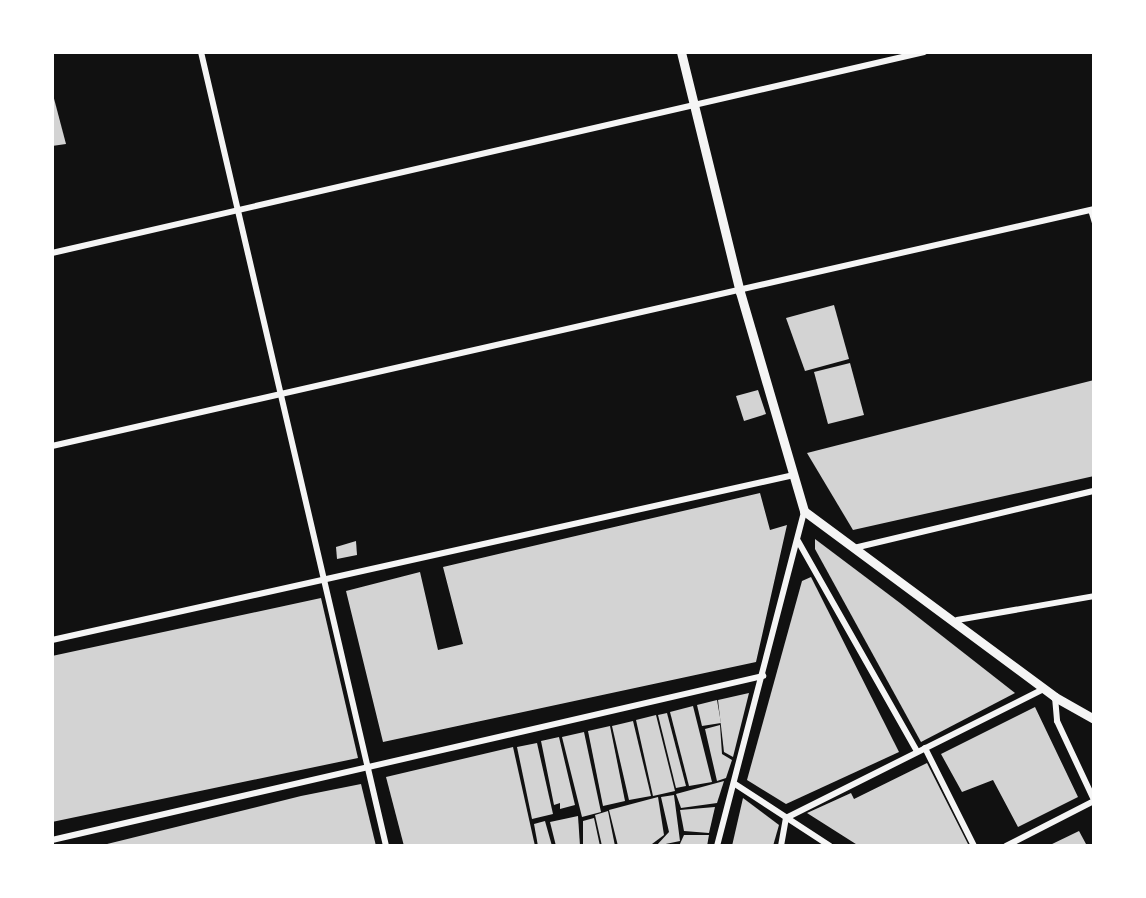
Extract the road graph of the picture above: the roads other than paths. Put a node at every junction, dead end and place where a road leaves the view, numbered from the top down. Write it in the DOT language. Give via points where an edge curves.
graph roads {
  1 [pos="201,52"];
  2 [pos="681,52"];
  3 [pos="924,52"];
  4 [pos="693,106"];
  5 [pos="1092,209"];
  6 [pos="238,211"];
  7 [pos="1094,223"];
  8 [pos="52,253"];
  9 [pos="740,292"];
  10 [pos="280,394"];
  11 [pos="52,446"];
  12 [pos="794,475"];
  13 [pos="1094,491"];
  14 [pos="804,511"];
  15 [pos="798,541"];
  16 [pos="854,548"];
  17 [pos="323,581"];
  18 [pos="1094,596"];
  19 [pos="957,620"];
  20 [pos="52,640"];
  21 [pos="763,676"];
  22 [pos="1044,689"];
  23 [pos="1055,697"];
  24 [pos="1094,719"];
  25 [pos="925,748"];
  26 [pos="917,752"];
  27 [pos="368,766"];
  28 [pos="735,784"];
  29 [pos="1094,801"];
  30 [pos="786,818"];
  31 [pos="52,840"];
  32 [pos="386,846"];
  33 [pos="717,846"];
  34 [pos="781,846"];
  35 [pos="830,846"];
  36 [pos="974,846"];
  37 [pos="1006,846"];
  1 -- 6 [label="street"];
  2 -- 4 [label="street"];
  3 -- 4 [label="street"];
  4 -- 6 [label="street"];
  4 -- 9 [label="street"];
  5 -- 7 [label="lane"];
  5 -- 9 [label="street"];
  6 -- 8 [label="street"];
  6 -- 10 [label="street"];
  9 -- 10 [label="street"];
  9 -- 12 [label="street"];
  10 -- 11 [label="street"];
  10 -- 17 [label="street"];
  12 -- 14 [label="street"];
  12 -- 17 [label="street"];
  13 -- 16 [label="street"];
  14 -- 15 [label="street"];
  14 -- 16 [label="street"];
  15 -- 21 [label="street"];
  15 -- 26 [label="street"];
  16 -- 19 [label="street"];
  17 -- 20 [label="street"];
  17 -- 27 [label="street"];
  18 -- 19 [label="street"];
  19 -- 22 [label="street"];
  21 -- 27 [label="street"];
  21 -- 28 [label="street"];
  22 -- 23 [label="street"];
  22 -- 25 [label="street"];
  23 -- 24 [label="street"];
  23 -- 29 [label="street" via="1057,721"];
  25 -- 26 [label="street"];
  25 -- 36 [label="street"];
  26 -- 30 [label="street"];
  27 -- 31 [label="street"];
  27 -- 32 [label="street"];
  28 -- 30 [label="street"];
  28 -- 33 [label="street"];
  29 -- 37 [label="street"];
  30 -- 34 [label="street"];
  30 -- 35 [label="street"];
}
